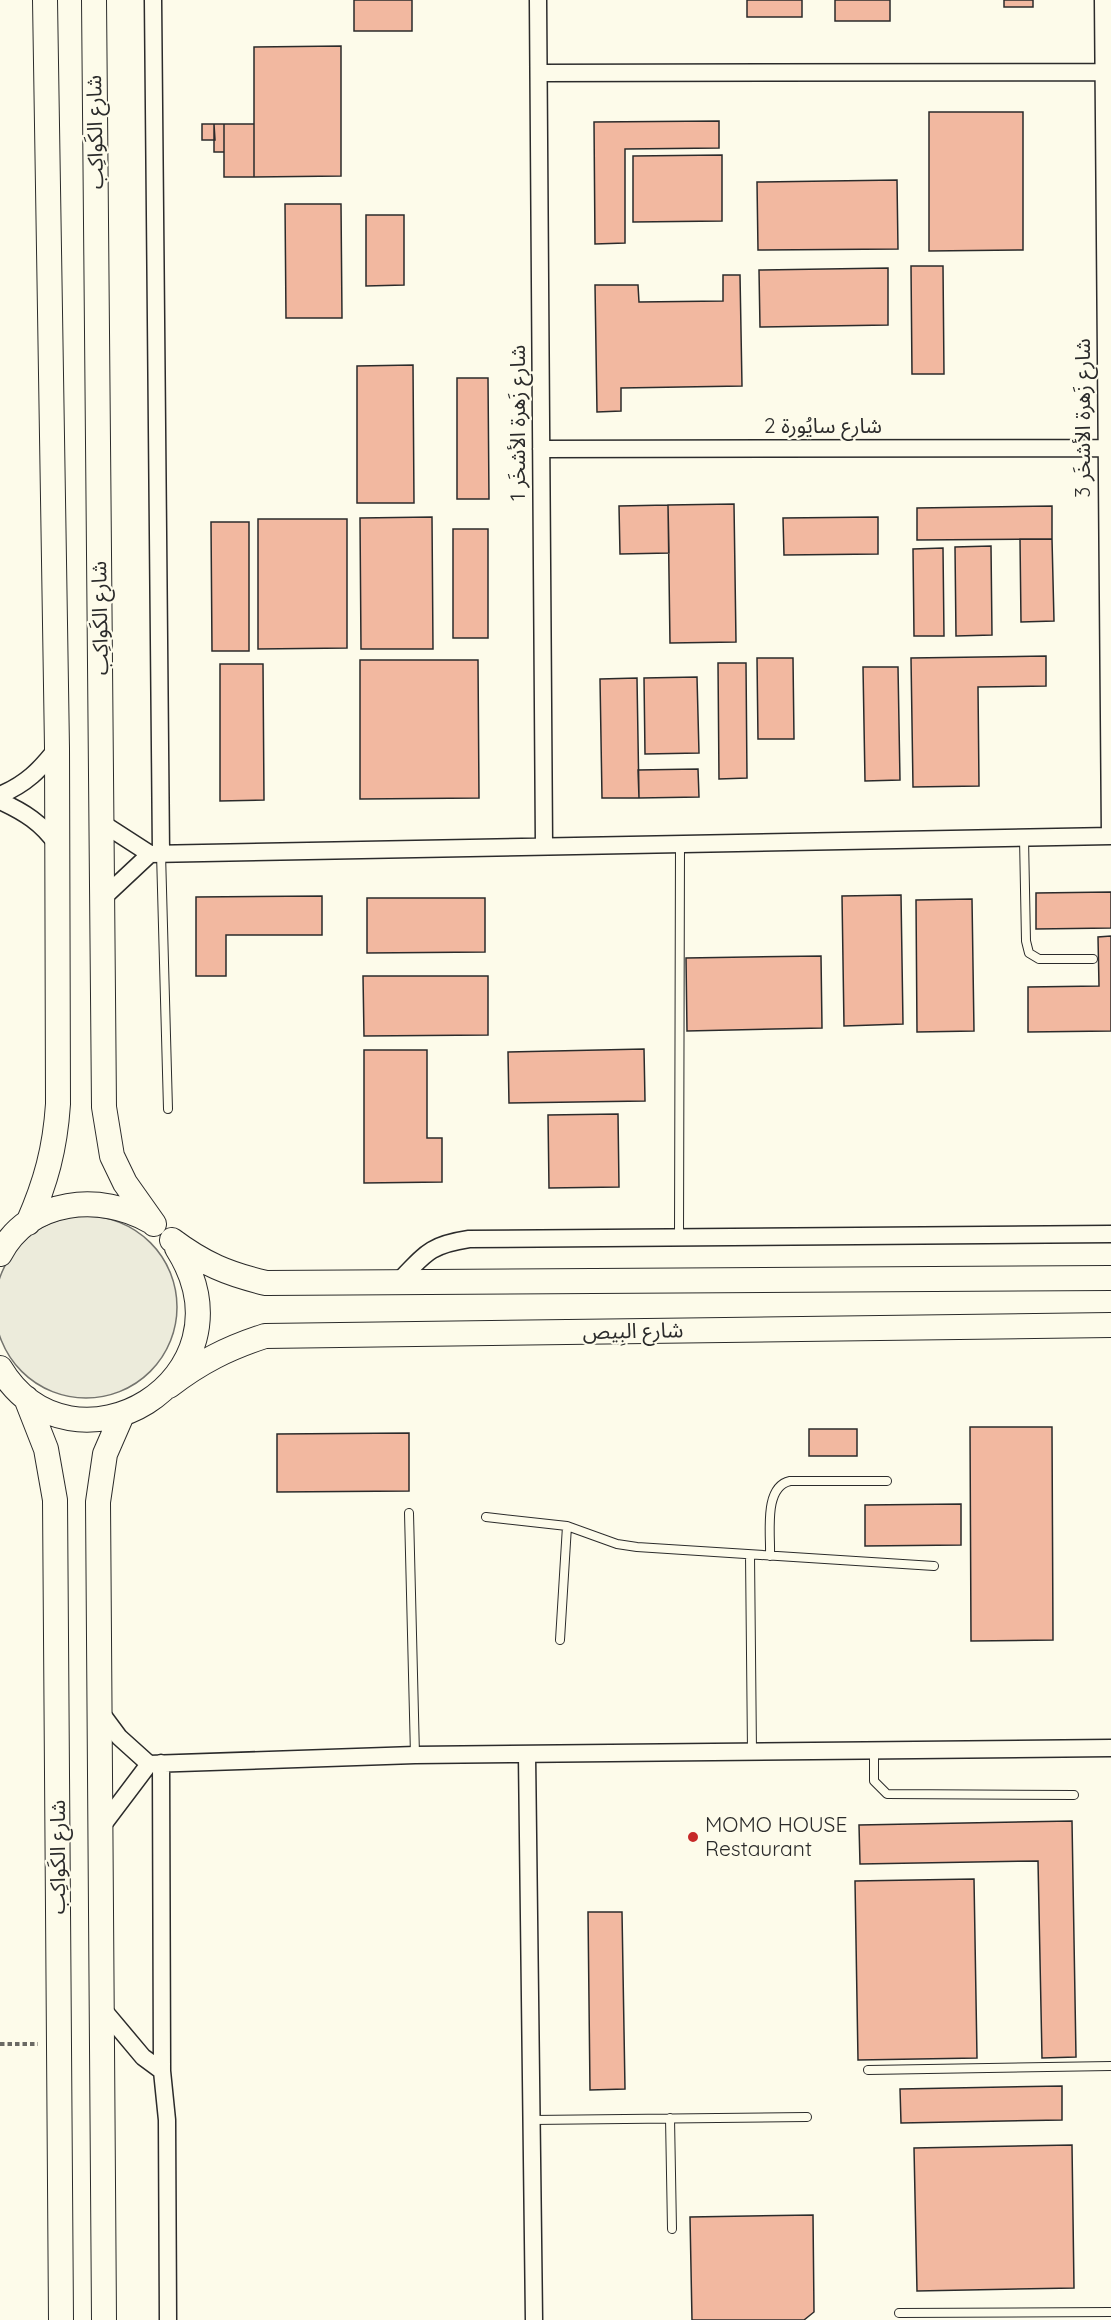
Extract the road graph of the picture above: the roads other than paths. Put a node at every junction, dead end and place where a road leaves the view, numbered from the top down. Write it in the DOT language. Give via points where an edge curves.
graph roads {
  1 [pos="45,0"];
  2 [pos="94,0"];
  3 [pos="153,0"];
  4 [pos="538,0"];
  5 [pos="1103,0"];
  6 [pos="1103,72"];
  7 [pos="539,73"];
  8 [pos="1108,338"];
  9 [pos="541,448"];
  10 [pos="1106,448"];
  11 [pos="57,748"];
  12 [pos="0,795"];
  13 [pos="0,801"];
  14 [pos="102,823"];
  15 [pos="1111,836"];
  16 [pos="1024,838"];
  17 [pos="680,843"];
  18 [pos="544,846"];
  19 [pos="58,847"];
  20 [pos="156,853"];
  21 [pos="103,898"];
  22 [pos="1093,959"];
  23 [pos="168,1109"];
  24 [pos="27,1224"];
  25 [pos="154,1224"];
  26 [pos="1111,1234"];
  27 [pos="679,1237"];
  28 [pos="172,1240"];
  29 [pos="1,1251"];
  30 [pos="1111,1278"];
  31 [pos="398,1282"];
  32 [pos="1111,1325"];
  33 [pos="2,1374"];
  34 [pos="169,1386"];
  35 [pos="26,1398"];
  36 [pos="122,1415"];
  37 [pos="887,1481"];
  38 [pos="409,1513"];
  39 [pos="486,1517"];
  40 [pos="567,1526"];
  41 [pos="750,1555"];
  42 [pos="770,1556"];
  43 [pos="934,1566"];
  44 [pos="560,1640"];
  45 [pos="99,1710"];
  46 [pos="1111,1748"];
  47 [pos="874,1752"];
  48 [pos="752,1753"];
  49 [pos="415,1755"];
  50 [pos="527,1755"];
  51 [pos="155,1763"];
  52 [pos="1074,1795"];
  53 [pos="103,1826"];
  54 [pos="101,2007"];
  55 [pos="1111,2066"];
  56 [pos="868,2070"];
  57 [pos="162,2071"];
  58 [pos="807,2117"];
  59 [pos="670,2118"];
  60 [pos="532,2120"];
  61 [pos="672,2229"];
  62 [pos="1111,2312"];
  63 [pos="900,2313"];
  64 [pos="62,2320"];
  65 [pos="104,2320"];
  66 [pos="168,2320"];
  67 [pos="534,2320"];
  1 -- 11 [label="street"];
  2 -- 14 [label="street, شارع الكَواكِب"];
  3 -- 20 [label="street"];
  4 -- 7 [label="street, شارع زَهرة الأشخَر 1"];
  5 -- 6 [label="street, شارع زَهرة الأشخَر 3"];
  6 -- 7 [label="street"];
  6 -- 8 [label="street, شارع زَهرة الأشخَر 3"];
  7 -- 9 [label="street, شارع زَهرة الأشخَر 1"];
  8 -- 10 [label="street, شارع زَهرة الأشخَر 3"];
  9 -- 10 [label="street, شارع سايُورة 2"];
  9 -- 18 [label="street, شارع زَهرة الأشخَر 1"];
  10 -- 15 [label="street, شارع زَهرة الأشخَر 3"];
  11 -- 12 [label="street" via="39,772 22,786"];
  11 -- 19 [label="street"];
  13 -- 19 [label="street" via="45,827"];
  14 -- 20 [label="street"];
  14 -- 21 [label="street, شارع الكَواكِب"];
  15 -- 16 [label="street"];
  16 -- 17 [label="street"];
  16 -- 22 [label="lane" via="1029,952 1045,959"];
  17 -- 18 [label="street"];
  17 -- 27 [label="lane"];
  18 -- 20 [label="street"];
  19 -- 24 [label="street" via="57,1123 45,1185"];
  20 -- 21 [label="street"];
  20 -- 23 [label="lane"];
  21 -- 25 [label="street, شارع الكَواكِب" via="104,1107 112,1156 125,1183"];
  24 -- 25 [label="street" via="51,1211 78,1204 105,1204 131,1210"];
  24 -- 29 [label="street"];
  25 -- 28 [label="street"];
  26 -- 27 [label="street"];
  27 -- 31 [label="street" via="447,1242 429,1249"];
  28 -- 31 [label="street" via="196,1258 229,1274 266,1283"];
  28 -- 34 [label="street" via="189,1267 198,1298 197,1330 187,1360"];
  30 -- 31 [label="street"];
  32 -- 34 [label="street, شارع البِيص" via="265,1336 219,1352"];
  33 -- 35 [label="street"];
  34 -- 36 [label="street, شارع البِيص" via="147,1404"];
  35 -- 36 [label="street, شارع البِيص" via="48,1411 72,1418"];
  35 -- 64 [label="street, شارع الكَواكِب" via="46,1449 55,1500"];
  36 -- 45 [label="street, شارع الكَواكِب" via="105,1454 98,1502"];
  37 -- 42 [label="lane" via="790,1481 778,1485 772,1496"];
  38 -- 49 [label="lane"];
  39 -- 40 [label="lane"];
  40 -- 41 [label="lane" via="617,1544"];
  40 -- 44 [label="lane"];
  41 -- 42 [label="lane"];
  41 -- 48 [label="lane"];
  42 -- 43 [label="lane"];
  45 -- 51 [label="street" via="119,1737"];
  45 -- 53 [label="street, شارع الكَواكِب"];
  46 -- 47 [label="street"];
  47 -- 48 [label="street"];
  47 -- 52 [label="lane" via="874,1781 887,1794"];
  48 -- 50 [label="street"];
  49 -- 50 [label="street"];
  49 -- 51 [label="street"];
  50 -- 60 [label="street"];
  51 -- 53 [label="street"];
  51 -- 57 [label="street"];
  53 -- 54 [label="street, شارع الكَواكِب"];
  54 -- 57 [label="street" via="143,2056"];
  54 -- 65 [label="street, شارع الكَواكِب"];
  55 -- 56 [label="lane"];
  57 -- 66 [label="street" via="167,2120"];
  58 -- 59 [label="lane"];
  59 -- 60 [label="lane"];
  59 -- 61 [label="lane"];
  60 -- 67 [label="street"];
  62 -- 63 [label="lane"];
}
